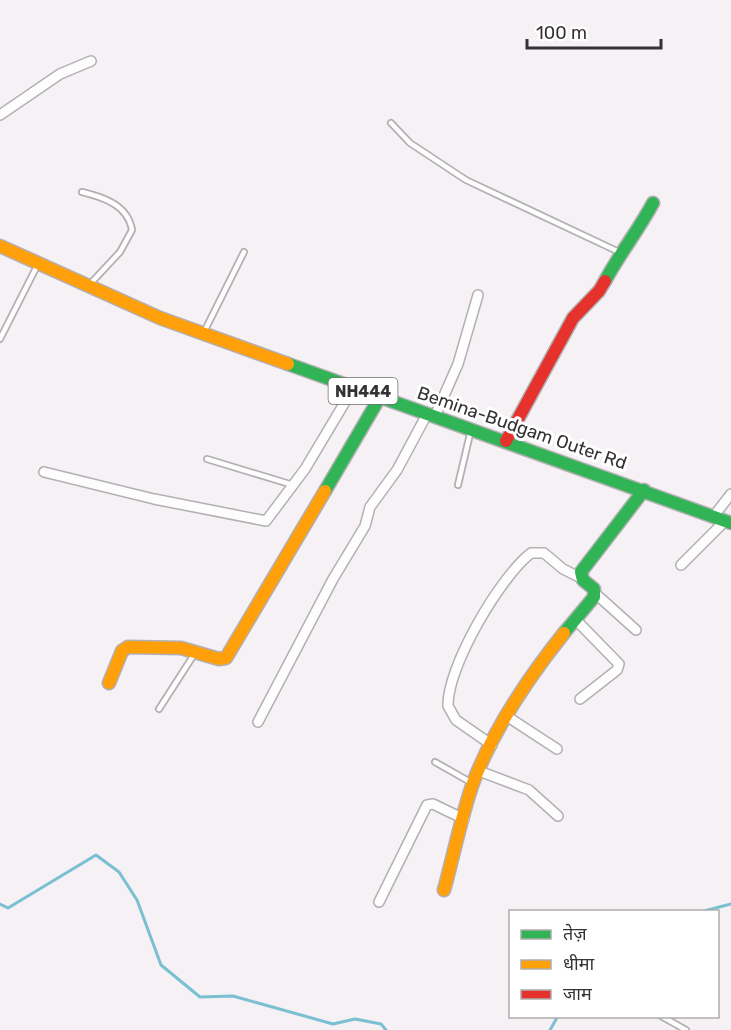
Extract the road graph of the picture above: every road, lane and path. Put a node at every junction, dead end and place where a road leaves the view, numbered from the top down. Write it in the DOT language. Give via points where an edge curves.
graph roads {
  1 [pos="91,61"];
  2 [pos="0,115"];
  3 [pos="391,123"];
  4 [pos="82,192"];
  5 [pos="653,203"];
  6 [pos="0,246"];
  7 [pos="244,252"];
  8 [pos="621,253"];
  9 [pos="38,264"];
  10 [pos="87,287"];
  11 [pos="478,295"];
  12 [pos="203,333"];
  13 [pos="0,339"];
  14 [pos="354,387"];
  15 [pos="380,397"];
  16 [pos="431,415"];
  17 [pos="472,429"];
  18 [pos="506,441"];
  19 [pos="207,459"];
  20 [pos="44,472"];
  21 [pos="294,485"];
  22 [pos="458,485"];
  23 [pos="644,490"];
  24 [pos="731,494"];
  25 [pos="723,520"];
  26 [pos="681,566"];
  27 [pos="581,578"];
  28 [pos="596,594"];
  29 [pos="575,619"];
  30 [pos="636,630"];
  31 [pos="196,651"];
  32 [pos="109,683"];
  33 [pos="580,699"];
  34 [pos="159,709"];
  35 [pos="508,717"];
  36 [pos="258,722"];
  37 [pos="492,745"];
  38 [pos="557,749"];
  39 [pos="435,762"];
  40 [pos="480,771"];
  41 [pos="473,784"];
  42 [pos="558,816"];
  43 [pos="464,819"];
  44 [pos="444,890"];
  45 [pos="379,902"];
  46 [pos="663,1018"];
  47 [pos="686,1030"];
  1 -- 2 [label="street" via="60,74"];
  3 -- 8 [label="lane" via="411,143 466,180"];
  4 -- 10 [label="lane" via="112,202 128,217 132,230 120,252"];
  5 -- 8 [label="main road" via="634,239"];
  6 -- 9 [label="main road, Bemina-Budgam Outer Rd / NH444"];
  7 -- 12 [label="lane"];
  8 -- 18 [label="main road" via="599,291 573,318"];
  9 -- 10 [label="main road, Bemina-Budgam Outer Rd / NH444"];
  9 -- 13 [label="lane"];
  10 -- 12 [label="main road, Bemina-Budgam Outer Rd / NH444"];
  11 -- 16 [label="street" via="458,364"];
  12 -- 14 [label="main road, Bemina-Budgam Outer Rd / NH444"];
  14 -- 15 [label="main road, Bemina-Budgam Outer Rd / NH444"];
  14 -- 21 [label="street"];
  15 -- 16 [label="main road, Bemina-Budgam Outer Rd / NH444"];
  15 -- 31 [label="main road" via="228,655 223,660"];
  16 -- 17 [label="main road, Bemina-Budgam Outer Rd / NH444"];
  16 -- 36 [label="street" via="370,507 365,526"];
  17 -- 18 [label="main road, Bemina-Budgam Outer Rd / NH444"];
  17 -- 22 [label="lane"];
  18 -- 23 [label="main road, Bemina-Budgam Outer Rd / NH444"];
  19 -- 21 [label="lane"];
  20 -- 21 [label="street" via="256,521 269,519"];
  23 -- 25 [label="main road, Bemina-Budgam Outer Rd / NH444"];
  23 -- 27 [label="main road" via="581,572"];
  24 -- 25 [label="street"];
  25 -- 26 [label="street"];
  27 -- 28 [label="main road"];
  27 -- 37 [label="street" via="544,552 531,553 474,629 461,656 448,706 456,720"];
  28 -- 29 [label="main road"];
  28 -- 30 [label="street"];
  29 -- 33 [label="street" via="619,664 617,670"];
  29 -- 35 [label="main road"];
  31 -- 32 [label="main road" via="125,647"];
  31 -- 34 [label="lane"];
  35 -- 37 [label="main road"];
  35 -- 38 [label="street"];
  37 -- 40 [label="main road"];
  39 -- 41 [label="lane"];
  40 -- 41 [label="main road"];
  40 -- 42 [label="street" via="529,790"];
  41 -- 43 [label="main road"];
  43 -- 44 [label="main road"];
  43 -- 45 [label="street" via="433,804 427,805"];
  46 -- 47 [label="lane"];
}
